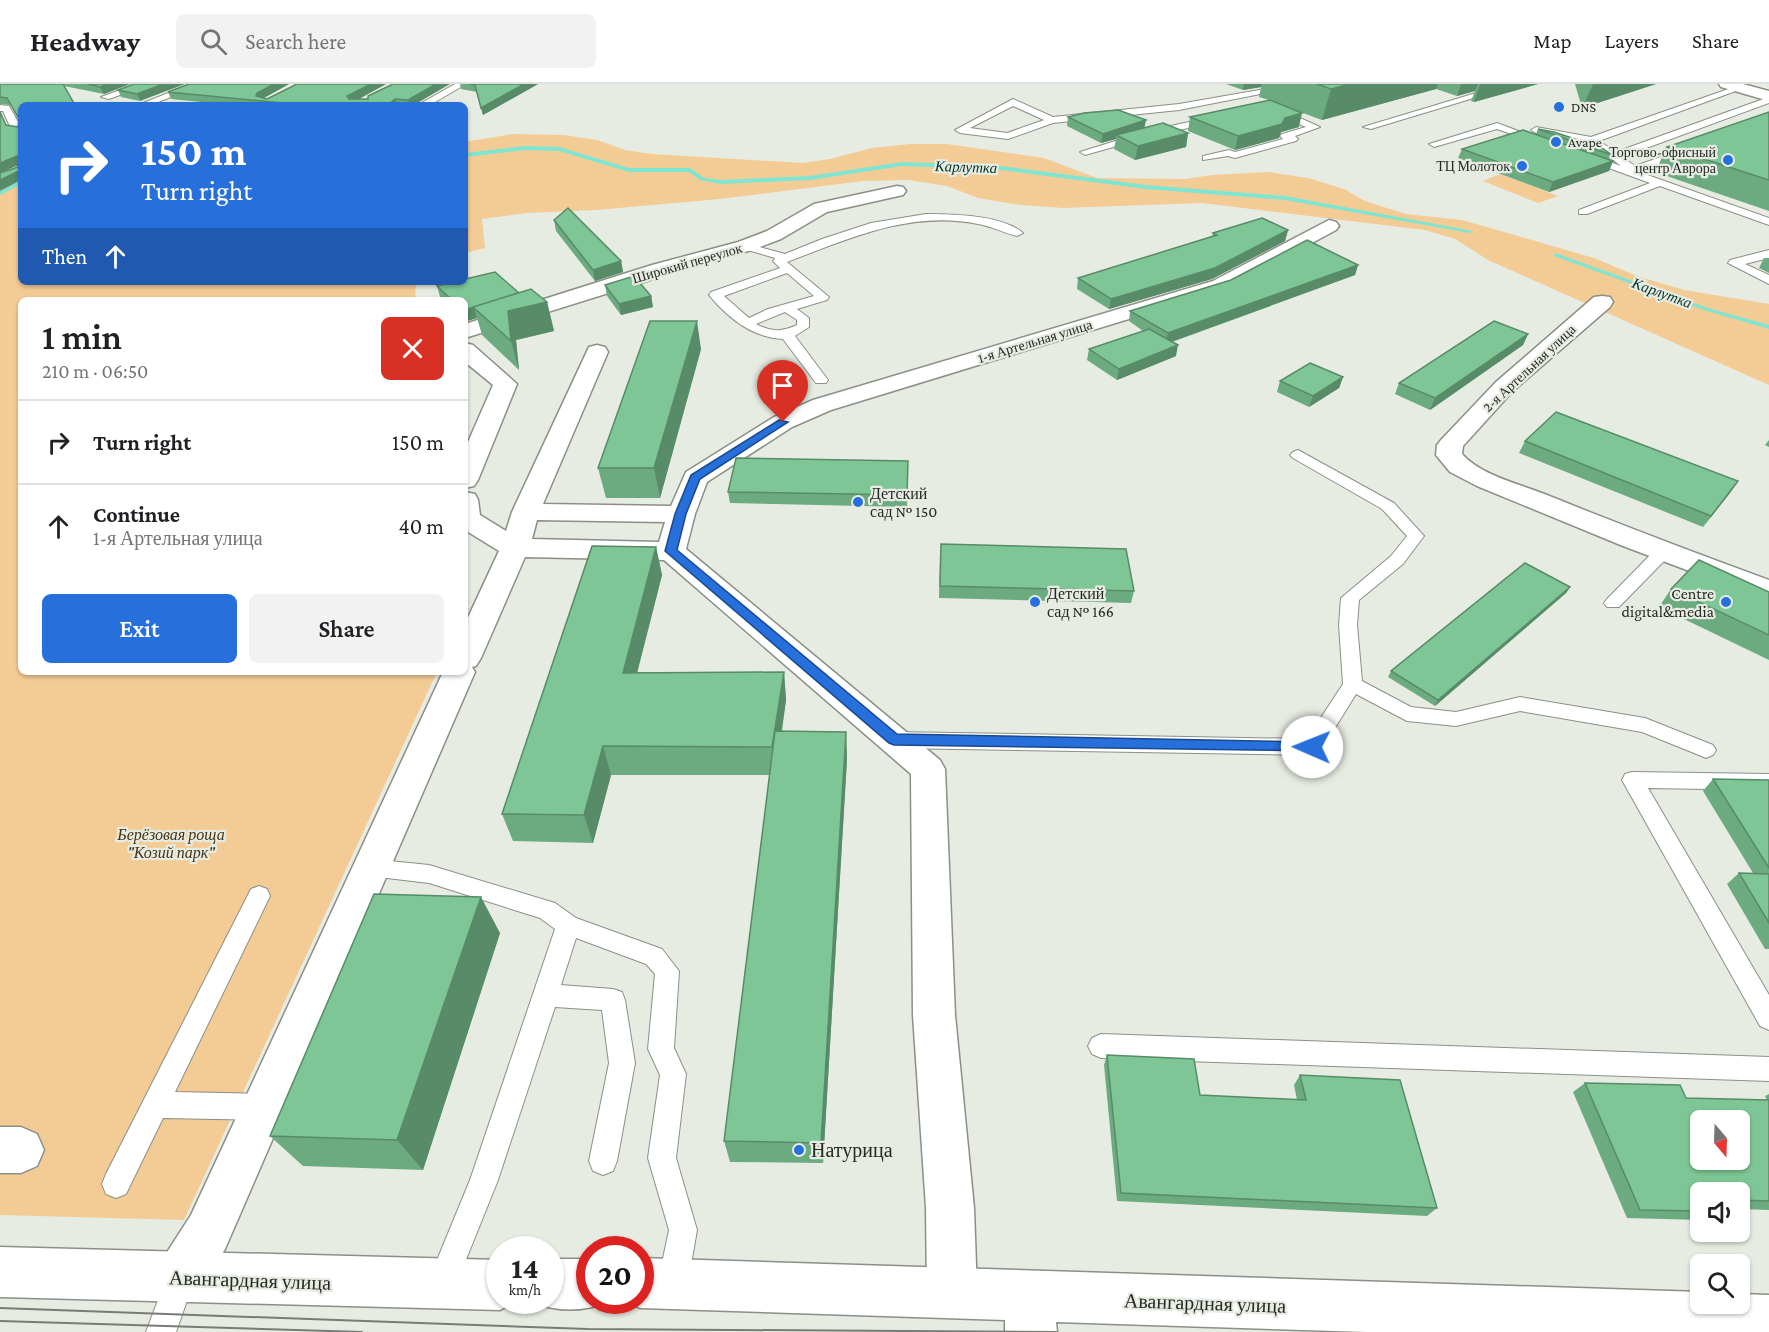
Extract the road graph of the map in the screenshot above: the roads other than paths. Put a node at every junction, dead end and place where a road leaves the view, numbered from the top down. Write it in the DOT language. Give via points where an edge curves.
graph roads {
  1 [pos="146,84"];
  2 [pos="199,84"];
  3 [pos="462,84"];
  4 [pos="1308,84"];
  5 [pos="1516,84"];
  6 [pos="1733,86"];
  7 [pos="106,97"];
  8 [pos="1769,98"];
  9 [pos="151,102"];
  10 [pos="429,102"];
  11 [pos="0,108"];
  12 [pos="1269,108"];
  13 [pos="1118,113"];
  14 [pos="1223,118"];
  15 [pos="1052,120"];
  16 [pos="0,121"];
  17 [pos="17,126"];
  18 [pos="1497,126"];
  19 [pos="1368,127"];
  20 [pos="1,131"];
  21 [pos="1154,132"];
  22 [pos="1592,140"];
  23 [pos="1548,143"];
  24 [pos="1434,144"];
  25 [pos="1697,148"];
  26 [pos="1085,152"];
  27 [pos="1578,153"];
  28 [pos="1615,156"];
  29 [pos="1207,158"];
  30 [pos="1634,170"];
  31 [pos="1645,178"];
  32 [pos="1660,188"];
  33 [pos="897,191"];
  34 [pos="1583,212"];
  35 [pos="1769,222"];
  36 [pos="1329,226"];
  37 [pos="1017,232"];
  38 [pos="746,246"];
  39 [pos="1769,254"];
  40 [pos="788,263"];
  41 [pos="1769,280"];
  42 [pos="1602,302"];
  43 [pos="787,308"];
  44 [pos="747,323"];
  45 [pos="787,335"];
  46 [pos="468,336"];
  47 [pos="597,352"];
  48 [pos="821,380"];
  49 [pos="1298,455"];
  50 [pos="468,473"];
  51 [pos="526,512"];
  52 [pos="681,514"];
  53 [pos="468,520"];
  54 [pos="515,548"];
  55 [pos="670,551"];
  56 [pos="1664,551"];
  57 [pos="1769,591"];
  58 [pos="1613,603"];
  59 [pos="468,651"];
  60 [pos="458,675"];
  61 [pos="1353,684"];
  62 [pos="894,740"];
  63 [pos="1706,750"];
  64 [pos="1769,782"];
  65 [pos="370,868"];
  66 [pos="258,896"];
  67 [pos="568,925"];
  68 [pos="547,994"];
  69 [pos="1769,1018"];
  70 [pos="1101,1046"];
  71 [pos="1769,1069"];
  72 [pos="156,1105"];
  73 [pos="263,1107"];
  74 [pos="603,1161"];
  75 [pos="117,1184"];
  76 [pos="0,1272"];
  77 [pos="180,1278"];
  78 [pos="657,1282"];
  79 [pos="442,1285"];
  80 [pos="486,1285"];
  81 [pos="952,1293"];
  82 [pos="1031,1315"];
  83 [pos="1769,1320"];
  84 [pos="161,1332"];
  1 -- 7 [label="lane"];
  2 -- 9 [label="lane"];
  3 -- 10 [label="lane"];
  4 -- 13 [label="lane" via="1179,107"];
  5 -- 19 [label="lane"];
  6 -- 8 [label="street"];
  6 -- 22 [label="lane"];
  8 -- 28 [label="lane"];
  11 -- 17 [label="lane" via="6,108"];
  12 -- 29 [label="lane" via="1315,127 1285,136 1293,139 1235,155"];
  13 -- 15 [label="lane"];
  13 -- 21 [label="lane"];
  14 -- 21 [label="lane"];
  15 -- 15 [label="lane" via="1013,102 960,130 1008,136"];
  16 -- 17 [label="lane"];
  17 -- 20 [label="lane"];
  18 -- 22 [label="lane"];
  18 -- 23 [label="lane"];
  18 -- 24 [label="lane"];
  21 -- 26 [label="lane"];
  22 -- 28 [label="lane"];
  25 -- 30 [label="lane"];
  27 -- 31 [label="lane"];
  28 -- 30 [label="lane"];
  30 -- 31 [label="lane"];
  31 -- 32 [label="lane"];
  32 -- 34 [label="lane"];
  32 -- 35 [label="lane" via="1712,210 1743,212"];
  33 -- 38 [label="street, Широкий переулок" via="821,208"];
  36 -- 52 [label="street, 1-я Артельная улица" via="1220,285 822,405 783,422 695,478"];
  37 -- 40 [label="lane" via="978,220 919,219 833,238"];
  38 -- 40 [label="lane"];
  38 -- 46 [label="street, Широкий переулок" via="659,268"];
  39 -- 41 [label="lane" via="1734,263"];
  40 -- 43 [label="lane" via="823,297"];
  40 -- 44 [label="lane" via="715,295"];
  42 -- 56 [label="street, 2-я Артельная улица" via="1504,387 1450,445 1449,455 1486,480"];
  43 -- 44 [label="lane"];
  43 -- 45 [label="lane" via="803,318 803,327"];
  44 -- 45 [label="lane" via="770,335"];
  45 -- 48 [label="lane"];
  46 -- 50 [label="street" via="505,384"];
  47 -- 51 [label="street"];
  49 -- 61 [label="lane" via="1388,506 1416,536 1397,560 1350,598"];
  51 -- 52 [label="street"];
  51 -- 54 [label="street"];
  52 -- 55 [label="street, 1-я Артельная улица"];
  53 -- 54 [label="street"];
  54 -- 55 [label="street"];
  54 -- 59 [label="street"];
  55 -- 62 [label="street"];
  56 -- 57 [label="street"];
  56 -- 58 [label="lane"];
  60 -- 65 [label="street"];
  61 -- 62 [label="lane" via="1312,747"];
  61 -- 63 [label="lane" via="1407,714 1456,719 1520,704 1645,725"];
  62 -- 81 [label="street" via="928,769 934,1015 950,1208"];
  64 -- 69 [label="lane" via="1632,780"];
  65 -- 67 [label="lane" via="429,874 547,910"];
  65 -- 73 [label="street"];
  66 -- 72 [label="lane"];
  67 -- 68 [label="lane"];
  67 -- 78 [label="lane" via="654,956 667,971 661,1048 673,1074 662,1158 683,1230"];
  68 -- 74 [label="lane" via="614,1000 622,1063"];
  68 -- 79 [label="lane" via="484,1180"];
  70 -- 71 [label="lane"];
  72 -- 73 [label="lane"];
  72 -- 75 [label="lane"];
  73 -- 77 [label="street" via="208,1232"];
  76 -- 77 [label="street, Авангардная улица"];
  77 -- 79 [label="street, Авангардная улица"];
  77 -- 84 [label="lane"];
  78 -- 81 [label="street, Авангардная улица"];
  79 -- 80 [label="street, Авангардная улица"];
  81 -- 82 [label="street, Авангардная улица"];
  82 -- 83 [label="street, Авангардная улица"];
}
